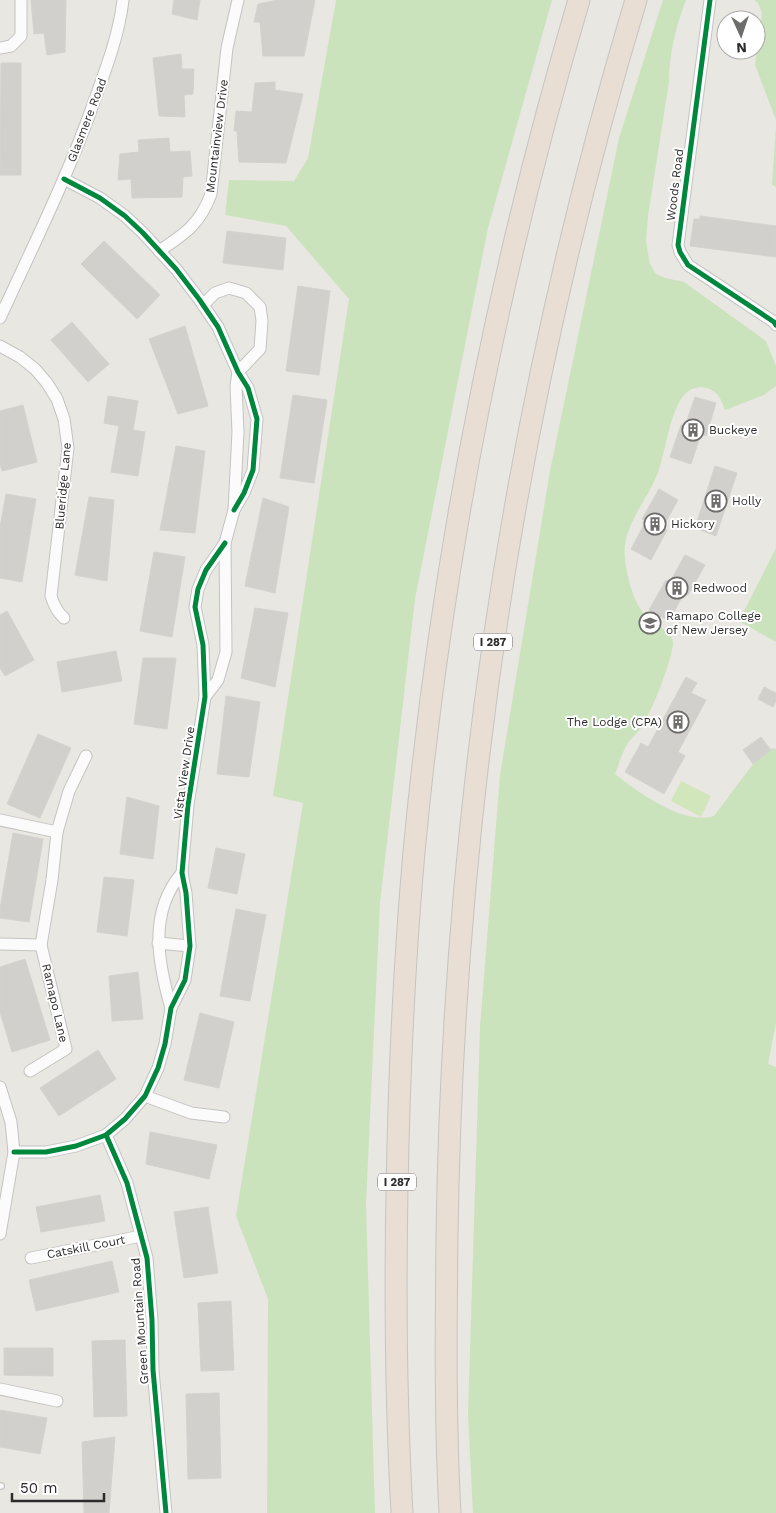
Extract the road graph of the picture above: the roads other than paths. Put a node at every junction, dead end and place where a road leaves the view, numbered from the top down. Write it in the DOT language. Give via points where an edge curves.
graph roads {
  1 [pos="21,0"];
  2 [pos="123,0"];
  3 [pos="238,0"];
  4 [pos="579,0"];
  5 [pos="636,0"];
  6 [pos="710,0"];
  7 [pos="0,48"];
  8 [pos="64,179"];
  9 [pos="159,251"];
  10 [pos="204,305"];
  11 [pos="0,318"];
  12 [pos="776,325"];
  13 [pos="0,346"];
  14 [pos="238,372"];
  15 [pos="234,510"];
  16 [pos="224,543"];
  17 [pos="64,618"];
  18 [pos="205,697"];
  19 [pos="86,756"];
  20 [pos="0,820"];
  21 [pos="57,832"];
  22 [pos="182,873"];
  23 [pos="158,943"];
  24 [pos="0,944"];
  25 [pos="41,945"];
  26 [pos="190,946"];
  27 [pos="171,1008"];
  28 [pos="30,1071"];
  29 [pos="0,1087"];
  30 [pos="145,1096"];
  31 [pos="224,1117"];
  32 [pos="106,1135"];
  33 [pos="14,1152"];
  34 [pos="0,1234"];
  35 [pos="142,1236"];
  36 [pos="31,1258"];
  37 [pos="0,1389"];
  38 [pos="57,1401"];
  39 [pos="166,1513"];
  40 [pos="402,1513"];
  41 [pos="450,1513"];
  1 -- 7 [label="street" via="21,36 11,46"];
  2 -- 8 [label="street, Glasmere Road" via="108,65"];
  3 -- 9 [label="street, Mountainview Drive" via="227,48 211,194 198,222"];
  4 -- 40 [label="highway, I 287" via="530,179 488,366 452,558 425,746 408,920 399,1102 396,1326"];
  5 -- 41 [label="highway, I 287" via="595,143 549,335 510,537 480,743 462,924 451,1095 445,1404"];
  6 -- 12 [label="street, Woods Road" via="678,245 688,265"];
  8 -- 9 [label="street, Vista View Drive" via="125,216"];
  8 -- 11 [label="street, Glasmere Road"];
  9 -- 10 [label="street, Vista View Drive"];
  10 -- 14 [label="street, Vista View Drive" via="218,327"];
  10 -- 14 [label="street" via="215,293 229,288 246,293 260,307 260,349"];
  13 -- 17 [label="street, Blueridge Lane" via="35,369 57,399 64,419 68,448 51,596 54,606"];
  14 -- 15 [label="street, Vista View Drive"];
  14 -- 15 [label="street, Vista View Drive" via="248,388 257,419 253,470"];
  15 -- 16 [label="street, Vista View Drive"];
  16 -- 18 [label="street, Vista View Drive" via="226,652 218,680"];
  16 -- 18 [label="street, Vista View Drive" via="206,570 195,607 203,645"];
  18 -- 22 [label="street, Vista View Drive" via="188,805"];
  19 -- 21 [label="street, Ramapo Lane" via="69,791"];
  20 -- 21 [label="street"];
  21 -- 25 [label="street, Ramapo Lane"];
  22 -- 23 [label="street, Vista View Drive" via="174,882 159,921"];
  22 -- 26 [label="street, Vista View Drive"];
  23 -- 26 [label="street"];
  23 -- 27 [label="street, Vista View Drive"];
  24 -- 25 [label="street"];
  25 -- 28 [label="street, Ramapo Lane" via="66,1048"];
  26 -- 27 [label="street, Vista View Drive" via="185,980"];
  27 -- 30 [label="street, Vista View Drive" via="158,1068"];
  29 -- 33 [label="street" via="11,1122"];
  30 -- 31 [label="street" via="192,1113"];
  30 -- 32 [label="street, Vista View Drive"];
  32 -- 33 [label="street, Vista View Drive" via="46,1152"];
  32 -- 35 [label="street, Green Mountain Road" via="126,1182"];
  33 -- 34 [label="street"];
  35 -- 36 [label="street, Catskill Court"];
  35 -- 39 [label="street, Green Mountain Road" via="147,1258"];
  37 -- 38 [label="street"];
}
